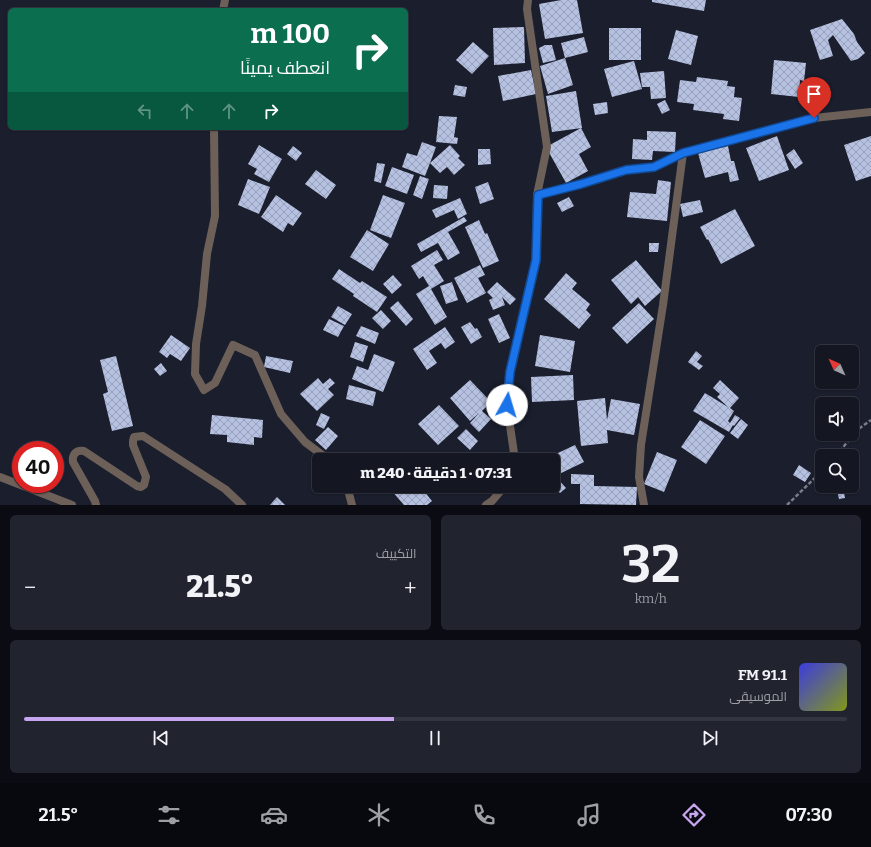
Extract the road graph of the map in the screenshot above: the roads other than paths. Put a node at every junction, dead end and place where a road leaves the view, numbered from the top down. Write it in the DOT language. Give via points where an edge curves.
graph roads {
  1 [pos="528,0"];
  2 [pos="871,112"];
  3 [pos="214,130"];
  4 [pos="683,153"];
  5 [pos="538,195"];
  6 [pos="320,453"];
  7 [pos="514,453"];
  8 [pos="0,477"];
  9 [pos="349,493"];
  10 [pos="498,493"];
  11 [pos="72,505"];
  12 [pos="96,505"];
  13 [pos="242,505"];
  14 [pos="352,505"];
  15 [pos="486,505"];
  16 [pos="644,505"];
  1 -- 5 [label="street" via="526,9 547,146"];
  2 -- 4 [label="street" via="814,118"];
  3 -- 6 [label="street" via="215,216 207,254 194,374 204,390 215,383 233,345 255,355 281,414 305,442"];
  4 -- 5 [label="street" via="654,167 626,170"];
  4 -- 16 [label="street" via="641,444 639,477"];
  5 -- 7 [label="street" via="536,260 510,372 507,405"];
  8 -- 11 [label="street"];
  9 -- 14 [label="street"];
  10 -- 15 [label="street"];
  12 -- 13 [label="street" via="72,457 79,450 84,451 137,486 141,486 144,485 146,477 133,445 134,437 138,436 143,436 225,489"];
}
